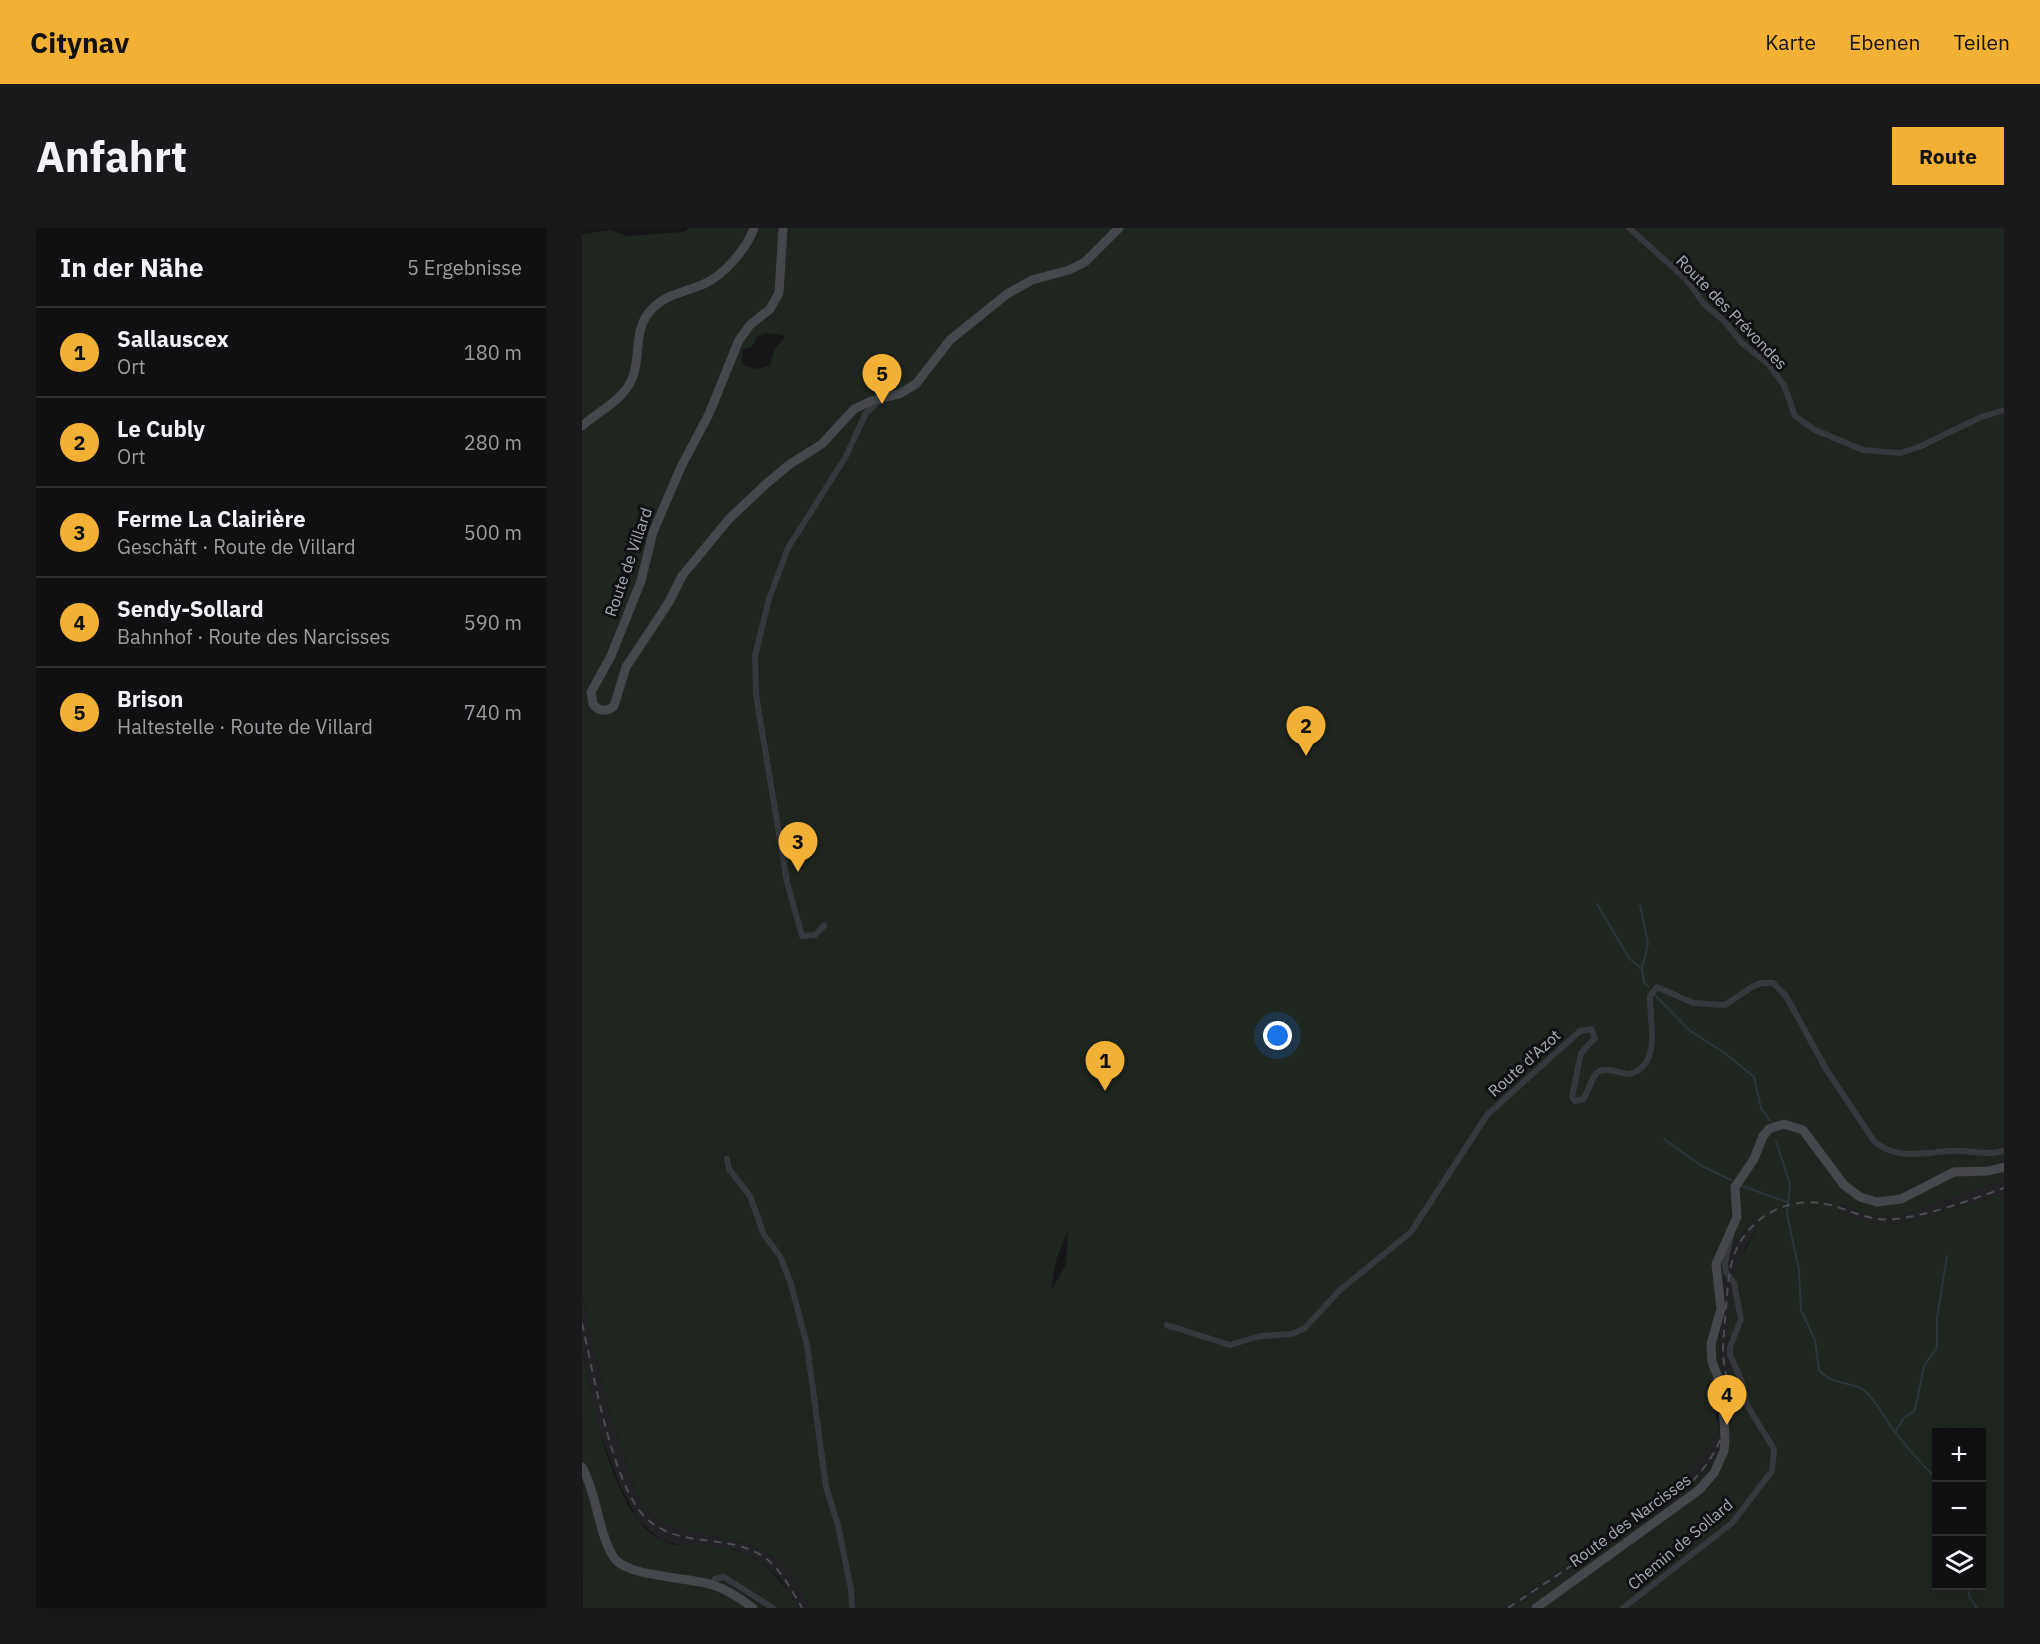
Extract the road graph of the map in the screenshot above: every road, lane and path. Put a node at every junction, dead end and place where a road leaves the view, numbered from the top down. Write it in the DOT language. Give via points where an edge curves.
graph roads {
  1 [pos="754,228"];
  2 [pos="783,228"];
  3 [pos="1119,228"];
  4 [pos="1629,228"];
  5 [pos="880,399"];
  6 [pos="2004,410"];
  7 [pos="582,426"];
  8 [pos="824,926"];
  9 [pos="2004,1151"];
  10 [pos="727,1159"];
  11 [pos="2004,1167"];
  12 [pos="1731,1235"];
  13 [pos="1167,1325"];
  14 [pos="582,1467"];
  15 [pos="712,1585"];
  16 [pos="753,1608"];
  17 [pos="773,1608"];
  18 [pos="852,1608"];
  19 [pos="1536,1608"];
  20 [pos="1623,1608"];
  1 -- 7 [label="street" via="742,249 713,279 670,296 651,309 640,329 630,382 615,400"];
  2 -- 5 [label="street, Route de Villard" via="778,293 770,309 739,340 709,414 681,467 653,532 644,572 612,656 591,692 596,708 606,710 614,706 629,662 688,567 729,519 775,475 827,440 854,409"];
  3 -- 5 [label="street, Route de Villard" via="1085,262 1032,280 1007,294 950,340 915,384"];
  4 -- 6 [label="street, Route des Prévondes" via="1686,279 1704,304 1768,364 1784,385 1795,416 1815,430 1863,450 1900,453"];
  5 -- 8 [label="street" via="866,413 845,458 788,548 769,599 755,656 756,695 787,882 802,936 809,937"];
  9 -- 13 [label="street, Route d'Azot" via="1986,1155 1962,1151 1906,1154 1882,1148 1827,1069 1786,996 1773,983 1752,987 1725,1005 1693,1003 1658,987 1650,996 1651,1047 1640,1068 1630,1074 1599,1071 1591,1079 1586,1096 1575,1101 1573,1090 1581,1053 1595,1038 1591,1029 1580,1031 1487,1115 1411,1232 1340,1290 1305,1328 1230,1345"];
  10 -- 18 [label="street" via="729,1169 750,1196 764,1235 780,1256 791,1284 807,1345 826,1486 838,1525"];
  11 -- 12 [label="street, Route des Narcisses" via="1954,1172 1901,1199 1877,1202 1860,1197 1844,1185 1803,1131 1776,1125 1762,1136 1754,1159 1735,1187 1737,1217"];
  12 -- 19 [label="street, Route des Narcisses" via="1716,1264 1721,1309 1711,1344 1712,1362 1722,1387 1725,1439 1714,1473 1699,1490"];
  12 -- 20 [label="street, Chemin de Sollard" via="1725,1264 1734,1283 1741,1319 1730,1356 1747,1405 1774,1449 1773,1471 1732,1523"];
  14 -- 15 [label="street" via="609,1548 620,1563 632,1569"];
  15 -- 16 [label="street"];
  15 -- 17 [label="street" via="715,1579 724,1577"];
}
